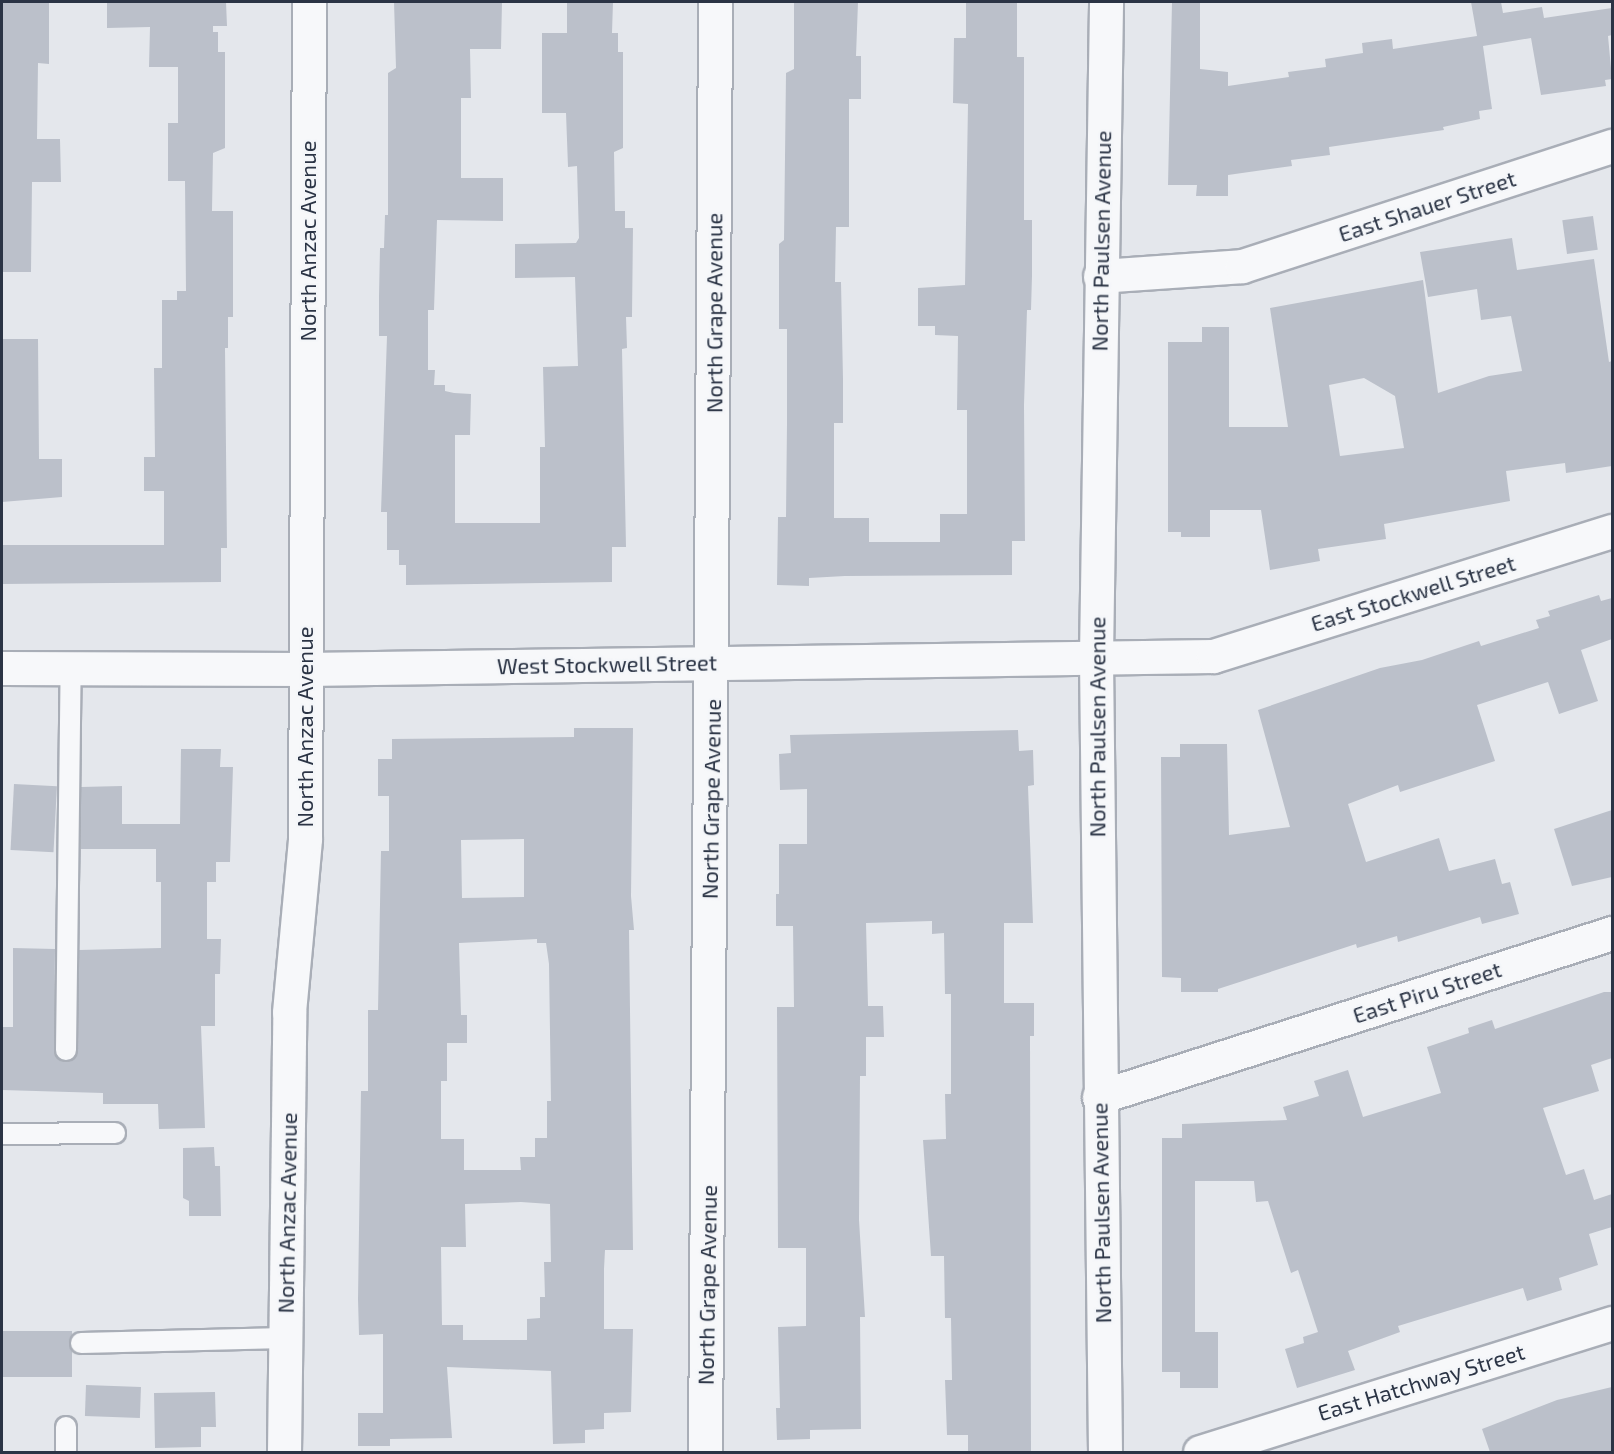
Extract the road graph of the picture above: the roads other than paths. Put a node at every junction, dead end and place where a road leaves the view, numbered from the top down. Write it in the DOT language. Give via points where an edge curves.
graph roads {
  1 [pos="309,2"];
  2 [pos="715,2"];
  3 [pos="1106,2"];
  4 [pos="1612,146"];
  5 [pos="1100,276"];
  6 [pos="1612,531"];
  7 [pos="1096,656"];
  8 [pos="1213,656"];
  9 [pos="713,663"];
  10 [pos="2,668"];
  11 [pos="71,668"];
  12 [pos="305,669"];
  13 [pos="1612,933"];
  14 [pos="66,1050"];
  15 [pos="1099,1097"];
  16 [pos="115,1133"];
  17 [pos="2,1134"];
  18 [pos="1612,1323"];
  19 [pos="285,1338"];
  20 [pos="81,1342"];
  21 [pos="66,1427"];
  22 [pos="1215,1447"];
  23 [pos="66,1452"];
  24 [pos="284,1452"];
  25 [pos="705,1452"];
  26 [pos="1105,1452"];
  1 -- 12 [label="street, North Anzac Avenue"];
  2 -- 9 [label="street, North Grape Avenue"];
  3 -- 5 [label="street, North Paulsen Avenue"];
  4 -- 5 [label="street, East Shauer Street" via="1242,266"];
  5 -- 7 [label="street, North Paulsen Avenue"];
  6 -- 8 [label="street, East Stockwell Street"];
  7 -- 8 [label="street, West Stockwell Street"];
  7 -- 9 [label="street, West Stockwell Street"];
  7 -- 15 [label="street, North Paulsen Avenue"];
  9 -- 12 [label="street, West Stockwell Street"];
  9 -- 25 [label="street, North Grape Avenue"];
  10 -- 11 [label="street, West Stockwell Street"];
  11 -- 12 [label="street, West Stockwell Street"];
  11 -- 14 [label="lane"];
  12 -- 19 [label="street, North Anzac Avenue" via="305,838 289,1012"];
  13 -- 15 [label="street, East Piru Street"];
  15 -- 26 [label="street, North Paulsen Avenue"];
  16 -- 17 [label="lane"];
  18 -- 22 [label="street, East Hatchway Street"];
  19 -- 20 [label="lane"];
  19 -- 24 [label="street, North Anzac Avenue"];
  21 -- 23 [label="lane"];
}
